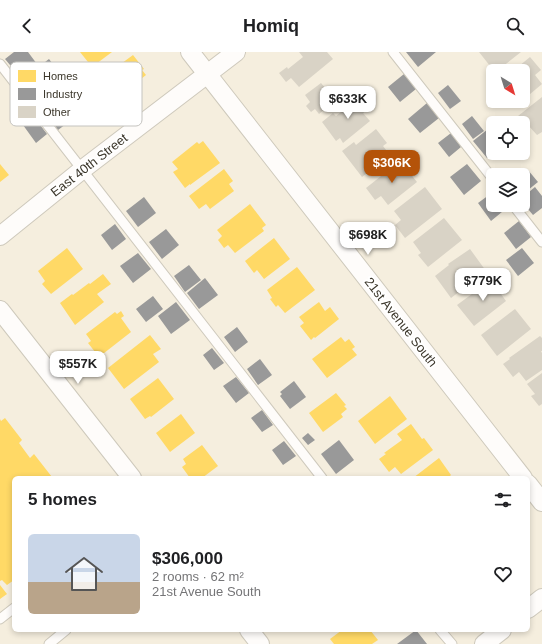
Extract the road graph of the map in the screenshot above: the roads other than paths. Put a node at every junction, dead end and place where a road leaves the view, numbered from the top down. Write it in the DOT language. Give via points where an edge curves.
graph roads {
  1 [pos="190,52"];
  2 [pos="236,52"];
  3 [pos="393,52"];
  4 [pos="0,64"];
  5 [pos="207,75"];
  6 [pos="10,77"];
  7 [pos="142,124"];
  8 [pos="49,126"];
  9 [pos="140,126"];
  10 [pos="83,169"];
  11 [pos="486,170"];
  12 [pos="518,212"];
  13 [pos="0,236"];
  14 [pos="542,242"];
  15 [pos="0,310"];
  16 [pos="130,476"];
  17 [pos="320,476"];
  18 [pos="521,476"];
  19 [pos="530,487"];
  20 [pos="542,502"];
  21 [pos="542,598"];
  22 [pos="530,607"];
  23 [pos="12,610"];
  24 [pos="0,619"];
  25 [pos="64,632"];
  26 [pos="251,632"];
  27 [pos="442,632"];
  28 [pos="499,632"];
  29 [pos="50,644"];
  30 [pos="260,644"];
  31 [pos="452,644"];
  32 [pos="484,644"];
  1 -- 5 [label="street, 21st Avenue South"];
  2 -- 5 [label="street, East 40th Street"];
  3 -- 11 [label="lane"];
  4 -- 6 [label="lane"];
  5 -- 7 [label="street, East 40th Street"];
  5 -- 18 [label="street, 21st Avenue South"];
  8 -- 10 [label="lane"];
  9 -- 10 [label="street, East 40th Street"];
  10 -- 13 [label="street, East 40th Street"];
  10 -- 17 [label="lane"];
  12 -- 14 [label="lane"];
  15 -- 16 [label="street"];
  19 -- 20 [label="street"];
  21 -- 22 [label="street"];
  23 -- 24 [label="lane"];
  25 -- 29 [label="lane"];
  26 -- 30 [label="street"];
  27 -- 31 [label="lane"];
  28 -- 32 [label="street"];
}
